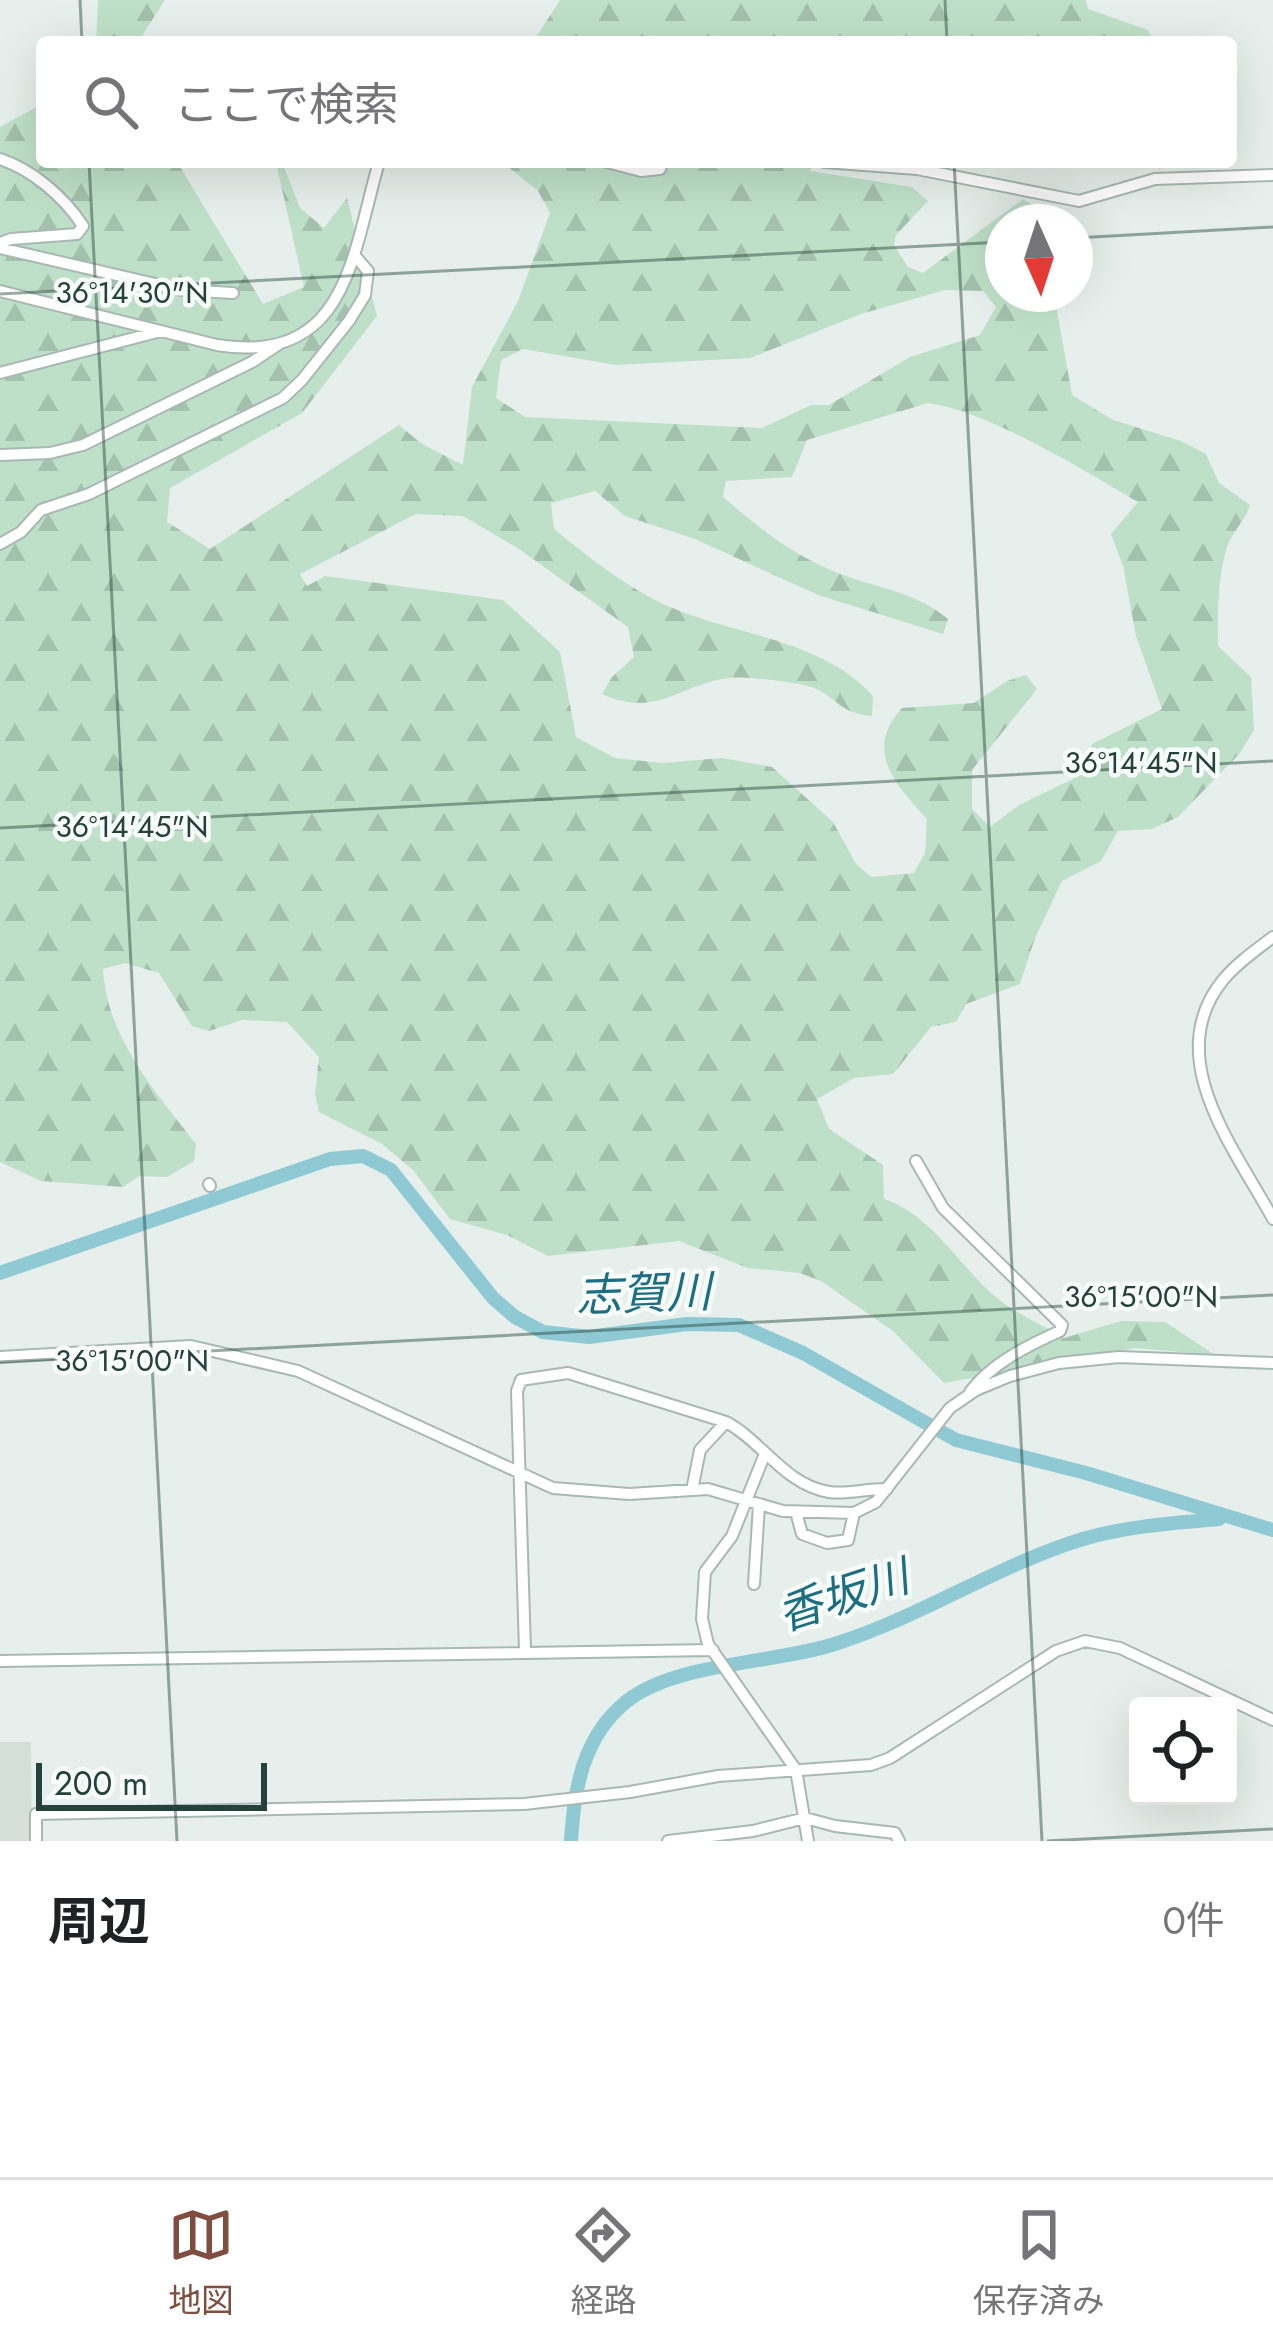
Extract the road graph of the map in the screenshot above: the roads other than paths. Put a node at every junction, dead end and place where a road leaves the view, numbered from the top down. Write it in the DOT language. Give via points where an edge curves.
graph roads {
  1 [pos="0,159"];
  2 [pos="378,168"];
  3 [pos="894,168"];
  4 [pos="1273,175"];
  5 [pos="0,246"];
  6 [pos="356,256"];
  7 [pos="0,291"];
  8 [pos="233,293"];
  9 [pos="160,331"];
  10 [pos="280,341"];
  11 [pos="0,373"];
  12 [pos="0,455"];
  13 [pos="0,544"];
  14 [pos="1273,938"];
  15 [pos="916,1161"];
  16 [pos="1273,1188"];
  17 [pos="1261,1195"];
  18 [pos="1273,1219"];
  19 [pos="0,1357"];
  20 [pos="1273,1363"];
  21 [pos="968,1395"];
  22 [pos="726,1422"];
  23 [pos="764,1456"];
  24 [pos="520,1474"];
  25 [pos="887,1489"];
  26 [pos="692,1490"];
  27 [pos="745,1500"];
  28 [pos="760,1505"];
  29 [pos="796,1512"];
  30 [pos="854,1513"];
  31 [pos="754,1584"];
  32 [pos="525,1650"];
  33 [pos="715,1652"];
  34 [pos="0,1660"];
  35 [pos="1273,1720"];
  36 [pos="796,1770"];
  37 [pos="805,1818"];
  38 [pos="36,1841"];
  39 [pos="668,1841"];
  40 [pos="808,1841"];
  41 [pos="898,1841"];
  1 -- 5 [label="street" via="41,182 83,226 77,234"];
  2 -- 6 [label="street"];
  3 -- 4 [label="street" via="1086,201 1155,179"];
  5 -- 8 [label="street" via="181,290"];
  6 -- 10 [label="street" via="332,309"];
  6 -- 13 [label="street" via="368,271 365,295 283,398 41,511"];
  7 -- 9 [label="street"];
  9 -- 10 [label="street" via="252,348"];
  9 -- 11 [label="street"];
  10 -- 12 [label="street" via="82,445"];
  14 -- 17 [label="street" via="1218,986 1199,1046 1208,1100"];
  15 -- 21 [label="street" via="943,1208 1062,1324 994,1367"];
  16 -- 17 [label="street"];
  17 -- 18 [label="street"];
  19 -- 24 [label="street" via="162,1346 242,1356 298,1371"];
  20 -- 21 [label="street" via="1092,1359 1024,1372"];
  21 -- 25 [label="street"];
  22 -- 23 [label="street"];
  22 -- 24 [label="street" via="568,1373 521,1380"];
  22 -- 26 [label="street" via="700,1450"];
  23 -- 25 [label="street" via="825,1491"];
  23 -- 27 [label="street"];
  24 -- 26 [label="street" via="576,1492"];
  24 -- 32 [label="street"];
  25 -- 30 [label="street"];
  26 -- 27 [label="street"];
  27 -- 28 [label="street"];
  27 -- 33 [label="street" via="703,1578 703,1632"];
  28 -- 29 [label="street"];
  28 -- 31 [label="street"];
  29 -- 30 [label="street"];
  29 -- 30 [label="street" via="802,1534 827,1543 848,1540"];
  32 -- 33 [label="street"];
  32 -- 34 [label="street"];
  33 -- 36 [label="street"];
  35 -- 36 [label="street" via="1130,1652 1085,1641 1056,1651 884,1761"];
  36 -- 37 [label="street"];
  36 -- 38 [label="street" via="524,1804 36,1814"];
  37 -- 39 [label="street"];
  37 -- 40 [label="street"];
  37 -- 41 [label="street" via="895,1833"];
}
